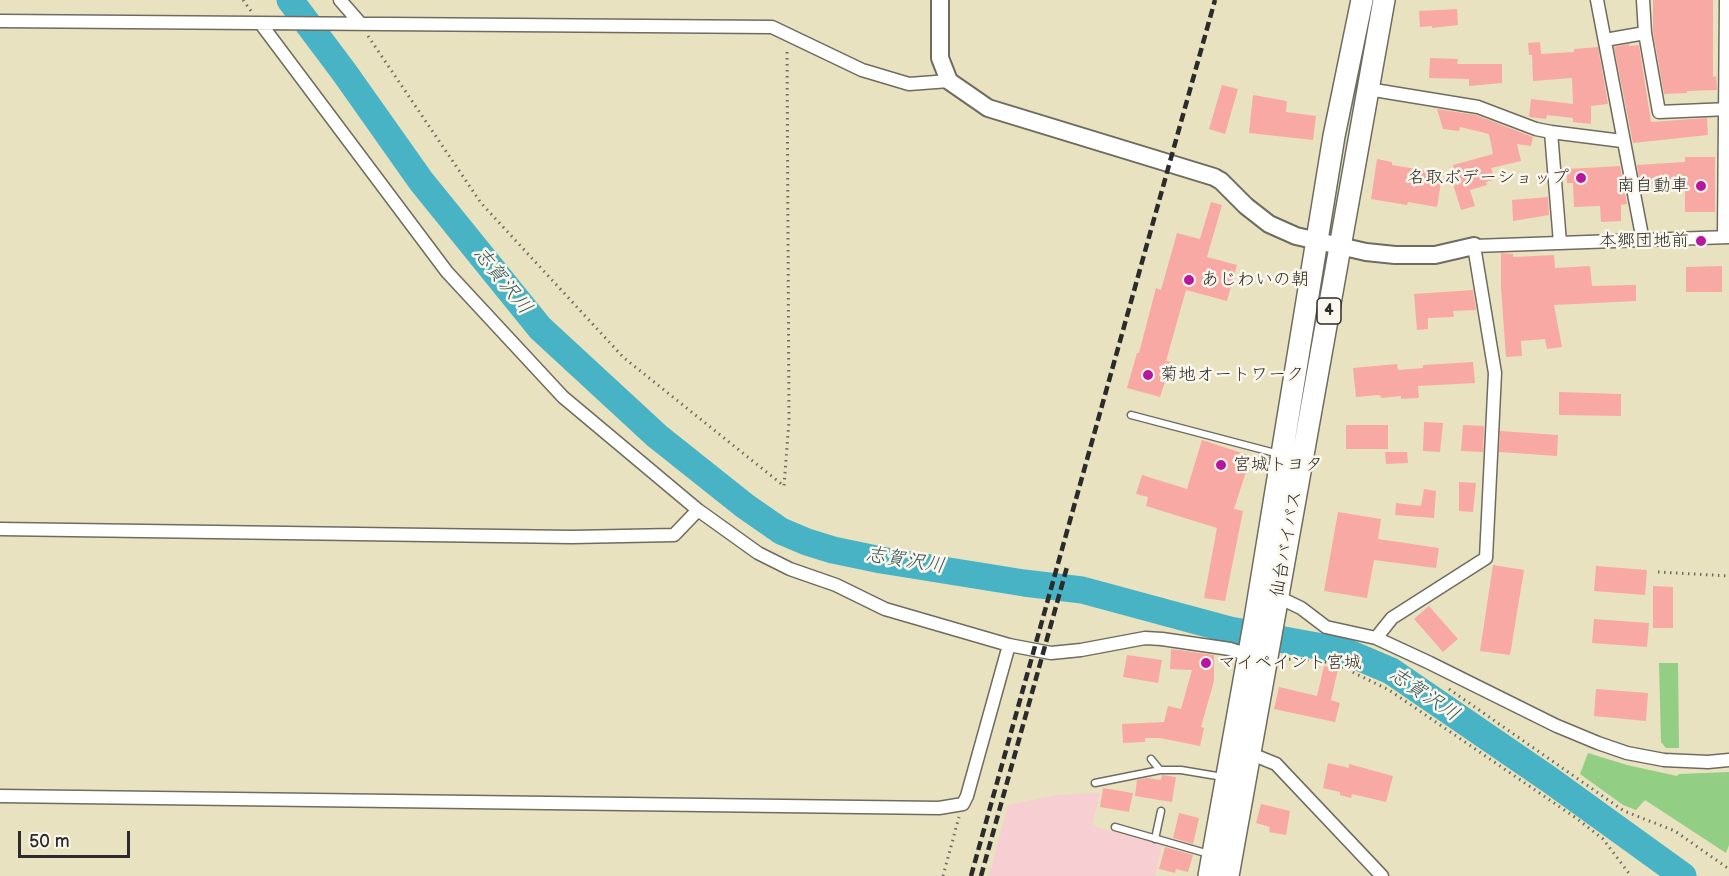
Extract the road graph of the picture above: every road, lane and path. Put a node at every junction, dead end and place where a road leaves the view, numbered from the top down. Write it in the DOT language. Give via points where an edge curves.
graph roads {
  1 [pos="340,0"];
  2 [pos="940,0"];
  3 [pos="1362,0"];
  4 [pos="1384,0"];
  5 [pos="1597,0"];
  6 [pos="1643,0"];
  7 [pos="1726,0"];
  8 [pos="0,21"];
  9 [pos="355,23"];
  10 [pos="265,24"];
  11 [pos="1645,33"];
  12 [pos="787,34"];
  13 [pos="1605,40"];
  14 [pos="949,81"];
  15 [pos="1368,89"];
  16 [pos="1728,109"];
  17 [pos="1551,132"];
  18 [pos="1622,141"];
  19 [pos="1727,237"];
  20 [pos="1317,240"];
  21 [pos="1642,241"];
  22 [pos="1560,243"];
  23 [pos="1341,246"];
  24 [pos="1474,246"];
  25 [pos="1131,415"];
  26 [pos="1282,455"];
  27 [pos="698,510"];
  28 [pos="0,529"];
  29 [pos="1658,572"];
  30 [pos="1729,576"];
  31 [pos="1278,597"];
  32 [pos="1264,621"];
  33 [pos="1376,638"];
  34 [pos="1009,645"];
  35 [pos="1258,654"];
  36 [pos="1446,687"];
  37 [pos="1249,753"];
  38 [pos="1151,759"];
  39 [pos="1729,760"];
  40 [pos="1160,770"];
  41 [pos="1227,778"];
  42 [pos="1095,783"];
  43 [pos="0,796"];
  44 [pos="963,804"];
  45 [pos="1161,811"];
  46 [pos="1115,827"];
  47 [pos="1155,839"];
  48 [pos="1211,866"];
  49 [pos="1729,869"];
  50 [pos="943,876"];
  51 [pos="1228,876"];
  52 [pos="1382,876"];
  53 [pos="1631,876"];
  1 -- 9 [label="street"];
  2 -- 14 [label="street" via="940,58"];
  3 -- 20 [label="highway, 仙台バイパス / 4"];
  4 -- 15 [label="highway, 仙台バイパス / 4"];
  5 -- 13 [label="street"];
  6 -- 11 [label="street"];
  7 -- 16 [label="street"];
  8 -- 10 [label="street"];
  9 -- 10 [label="street"];
  9 -- 12 [label="street" via="771,27"];
  9 -- 12 [label="path" via="481,203 623,357 784,486 789,421"];
  10 -- 27 [label="street" via="447,272 563,397"];
  11 -- 13 [label="street"];
  11 -- 16 [label="street" via="1659,112"];
  12 -- 14 [label="street" via="862,70 909,84"];
  13 -- 18 [label="street"];
  14 -- 20 [label="street" via="988,108 1214,177 1269,224"];
  15 -- 17 [label="street" via="1478,107"];
  15 -- 23 [label="highway, 仙台バイパス / 4"];
  16 -- 19 [label="street"];
  17 -- 18 [label="street"];
  17 -- 22 [label="street"];
  18 -- 21 [label="street"];
  19 -- 21 [label="street"];
  20 -- 23 [label="street"];
  20 -- 26 [label="highway, 仙台バイパス / 4"];
  21 -- 22 [label="street"];
  22 -- 24 [label="street"];
  23 -- 24 [label="street" via="1366,252 1435,255"];
  23 -- 31 [label="highway, 仙台バイパス / 4"];
  24 -- 33 [label="street" via="1495,373 1486,558 1392,618"];
  25 -- 26 [label="lane"];
  26 -- 32 [label="highway, 仙台バイパス / 4"];
  27 -- 28 [label="street" via="674,535"];
  27 -- 34 [label="street" via="758,553 790,569 836,585 885,609"];
  29 -- 30 [label="path"];
  31 -- 32 [label="highway, 仙台バイパス / 4"];
  31 -- 33 [label="street" via="1326,627"];
  32 -- 35 [label="highway, 仙台バイパス / 4"];
  33 -- 39 [label="street" via="1598,743 1664,760"];
  34 -- 35 [label="street" via="1051,653 1145,638"];
  34 -- 44 [label="street"];
  35 -- 37 [label="highway, 仙台バイパス / 4"];
  35 -- 41 [label="highway, 仙台バイパス / 4"];
  35 -- 53 [label="path" via="1334,664 1389,690 1576,818 1603,839"];
  36 -- 49 [label="path" via="1624,811 1675,831"];
  37 -- 51 [label="highway, 仙台バイパス / 4"];
  37 -- 52 [label="street" via="1276,764"];
  38 -- 40 [label="lane"];
  40 -- 41 [label="lane"];
  40 -- 42 [label="lane"];
  41 -- 48 [label="highway, 仙台バイパス / 4"];
  43 -- 44 [label="street" via="939,808"];
  44 -- 50 [label="path"];
  45 -- 47 [label="lane"];
  46 -- 47 [label="lane"];
  47 -- 48 [label="lane"];
}
